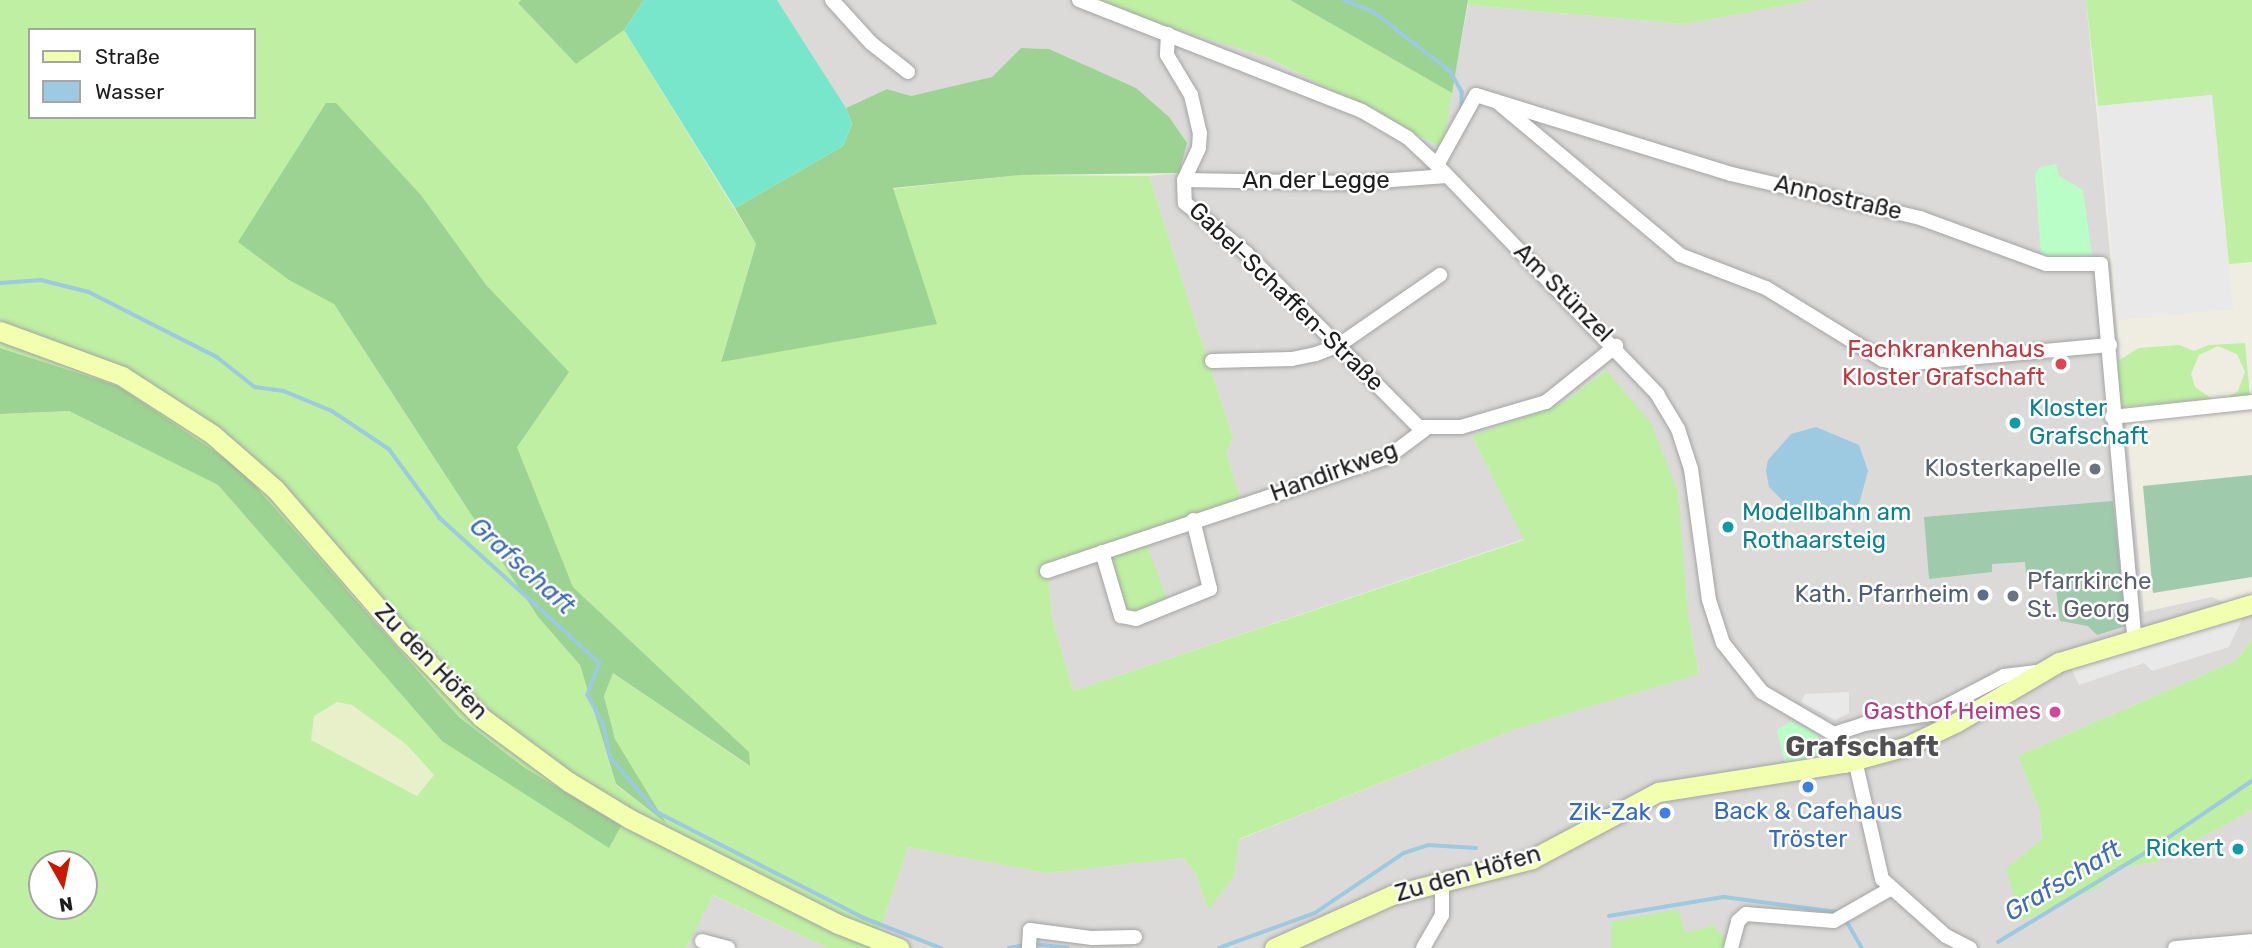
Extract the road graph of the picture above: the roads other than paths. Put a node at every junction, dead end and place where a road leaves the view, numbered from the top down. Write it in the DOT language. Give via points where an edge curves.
graph roads {
  1 [pos="832,0"];
  2 [pos="1079,0"];
  3 [pos="1168,34"];
  4 [pos="908,72"];
  5 [pos="1491,99"];
  6 [pos="1437,164"];
  7 [pos="1447,176"];
  8 [pos="1184,180"];
  9 [pos="1440,275"];
  10 [pos="0,331"];
  11 [pos="1339,345"];
  12 [pos="2110,345"];
  13 [pos="1616,346"];
  14 [pos="1212,361"];
  15 [pos="2252,402"];
  16 [pos="2112,417"];
  17 [pos="1424,430"];
  18 [pos="1192,520"];
  19 [pos="1102,552"];
  20 [pos="1047,571"];
  21 [pos="2252,604"];
  22 [pos="2134,636"];
  23 [pos="2039,673"];
  24 [pos="1834,734"];
  25 [pos="1850,762"];
  26 [pos="1442,882"];
  27 [pos="1890,889"];
  28 [pos="1135,937"];
  29 [pos="702,940"];
  30 [pos="2252,941"];
  31 [pos="1030,943"];
  32 [pos="728,948"];
  33 [pos="899,948"];
  34 [pos="1274,948"];
  35 [pos="1423,948"];
  36 [pos="1731,948"];
  37 [pos="1970,948"];
  38 [pos="2175,948"];
  1 -- 4 [label="street" via="871,43"];
  2 -- 3 [label="street, Am Stünzel"];
  3 -- 6 [label="street, Am Stünzel" via="1362,111 1398,131"];
  3 -- 8 [label="street, Gabel-Schaffen-Straße" via="1167,55 1191,95 1200,133 1199,148"];
  5 -- 6 [label="street" via="1476,95"];
  5 -- 12 [label="street" via="1680,255 1766,288 1882,360 1903,364"];
  5 -- 12 [label="street, Annostraße" via="1713,169 1920,218 2046,264 2099,263 2104,267"];
  6 -- 7 [label="street, Am Stünzel"];
  7 -- 8 [label="street, An der Legge" via="1351,183"];
  7 -- 13 [label="street, Am Stünzel"];
  8 -- 11 [label="street, Gabel-Schaffen-Straße" via="1189,208 1246,253"];
  9 -- 11 [label="street"];
  10 -- 33 [label="street, Zu den Höfen" via="122,376 212,434 275,489 405,639 481,717 569,782 630,819 838,924"];
  11 -- 14 [label="street" via="1292,359"];
  11 -- 17 [label="street, Gabel-Schaffen-Straße"];
  12 -- 16 [label="street, Annostraße"];
  13 -- 17 [label="street, Handirkweg" via="1546,402 1461,427"];
  13 -- 24 [label="street, Am Stünzel" via="1657,394 1681,438 1694,486 1709,600 1723,643 1762,692"];
  15 -- 16 [label="street"];
  16 -- 22 [label="street, Annostraße"];
  17 -- 18 [label="street, Handirkweg" via="1388,457"];
  18 -- 19 [label="street, Handirkweg"];
  18 -- 19 [label="street" via="1210,589 1136,619 1121,616"];
  19 -- 20 [label="street, Handirkweg"];
  21 -- 22 [label="street, Zu den Höfen"];
  22 -- 23 [label="street, Zu den Höfen"];
  23 -- 24 [label="street" via="2004,676 1931,714 1864,724"];
  23 -- 25 [label="street, Zu den Höfen" via="1929,737"];
  24 -- 25 [label="street"];
  25 -- 26 [label="street, Zu den Höfen" via="1665,790 1625,806 1540,856"];
  25 -- 27 [label="street" via="1877,866"];
  26 -- 34 [label="street, Zu den Höfen" via="1379,900"];
  26 -- 35 [label="street" via="1442,915"];
  27 -- 36 [label="street" via="1843,918 1751,913 1738,921"];
  27 -- 37 [label="street" via="1947,936"];
  28 -- 31 [label="street" via="1092,938 1030,930"];
  29 -- 32 [label="street"];
  30 -- 38 [label="street"];
}
